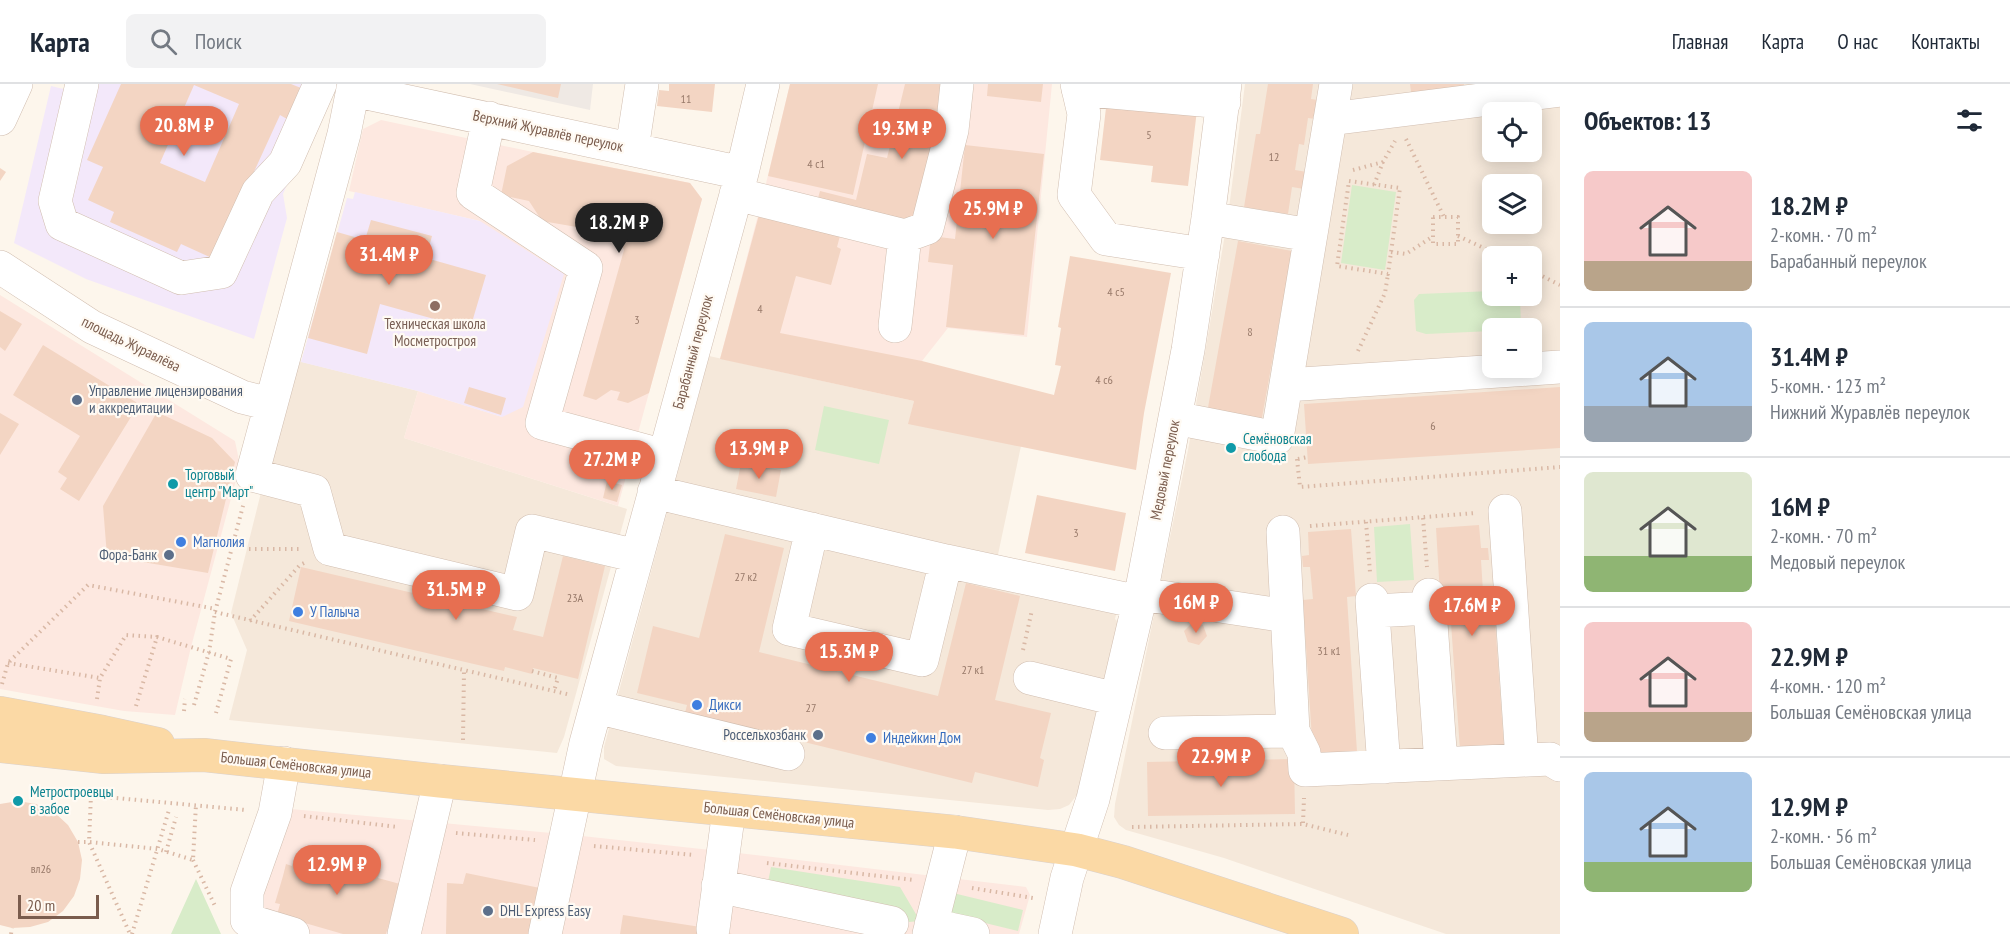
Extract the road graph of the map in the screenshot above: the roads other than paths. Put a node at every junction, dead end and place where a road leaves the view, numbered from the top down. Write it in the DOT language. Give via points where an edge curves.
graph roads {
  1 [pos="16,84"];
  2 [pos="82,84"];
  3 [pos="320,84"];
  4 [pos="642,84"];
  5 [pos="763,84"];
  6 [pos="957,84"];
  7 [pos="1336,84"];
  8 [pos="1077,86"];
  9 [pos="354,87"];
  10 [pos="1560,90"];
  11 [pos="1224,93"];
  12 [pos="489,118"];
  13 [pos="0,119"];
  14 [pos="1330,119"];
  15 [pos="632,149"];
  16 [pos="739,183"];
  17 [pos="1208,218"];
  18 [pos="1310,235"];
  19 [pos="905,236"];
  20 [pos="1203,254"];
  21 [pos="0,267"];
  22 [pos="896,326"];
  23 [pos="1560,367"];
  24 [pos="1286,385"];
  25 [pos="270,404"];
  26 [pos="1175,418"];
  27 [pos="664,456"];
  28 [pos="654,492"];
  29 [pos="1505,511"];
  30 [pos="812,529"];
  31 [pos="1283,532"];
  32 [pos="637,556"];
  33 [pos="946,561"];
  34 [pos="1140,598"];
  35 [pos="1287,616"];
  36 [pos="1030,678"];
  37 [pos="1,699"];
  38 [pos="1116,699"];
  39 [pos="585,701"];
  40 [pos="1293,731"];
  41 [pos="1165,733"];
  42 [pos="0,746"];
  43 [pos="788,754"];
  44 [pos="204,755"];
  45 [pos="1522,760"];
  46 [pos="284,763"];
  47 [pos="1441,764"];
  48 [pos="1560,765"];
  49 [pos="1384,766"];
  50 [pos="440,781"];
  51 [pos="575,794"];
  52 [pos="729,810"];
  53 [pos="955,832"];
  54 [pos="1077,850"];
  55 [pos="718,886"];
  56 [pos="892,923"];
  57 [pos="712,929"];
  58 [pos="930,930"];
  59 [pos="405,932"];
  60 [pos="293,934"];
  61 [pos="545,934"];
  62 [pos="973,934"];
  63 [pos="1055,934"];
  64 [pos="1342,934"];
  1 -- 13 [label="street"];
  2 -- 3 [label="street" via="55,201 62,224 181,278 221,272 258,192 285,163"];
  4 -- 15 [label="street"];
  5 -- 16 [label="street, Барабанный переулок"];
  6 -- 19 [label="street" via="952,130 927,228"];
  7 -- 14 [label="street"];
  8 -- 11 [label="street"];
  8 -- 20 [label="street" via="1084,114 1074,195 1106,239"];
  9 -- 12 [label="street, Верхний Журавлёв переулок"];
  9 -- 25 [label="street"];
  10 -- 14 [label="street" via="1406,118"];
  11 -- 17 [label="street, Медовый переулок"];
  12 -- 15 [label="street, Верхний Журавлёв переулок"];
  12 -- 27 [label="street" via="473,193 586,268 542,423"];
  14 -- 18 [label="street"];
  15 -- 16 [label="street, Верхний Журавлёв переулок"];
  16 -- 19 [label="street, Верхний Журавлёв переулок"];
  16 -- 27 [label="street, Барабанный переулок"];
  17 -- 18 [label="street"];
  17 -- 20 [label="street, Медовый переулок"];
  18 -- 24 [label="street"];
  19 -- 22 [label="street"];
  20 -- 26 [label="street, Медовый переулок"];
  21 -- 25 [label="street, площадь Журавлёва" via="92,327 242,397"];
  23 -- 24 [label="street"];
  24 -- 26 [label="street" via="1277,438"];
  25 -- 32 [label="street" via="252,475 314,491 317,549 517,594 532,531"];
  26 -- 34 [label="street, Медовый переулок"];
  27 -- 28 [label="street, Барабанный переулок"];
  28 -- 30 [label="street"];
  28 -- 32 [label="street, Барабанный переулок"];
  29 -- 45 [label="street"];
  30 -- 33 [label="street"];
  30 -- 33 [label="street" via="789,629 922,660"];
  31 -- 35 [label="street"];
  32 -- 39 [label="street, Барабанный переулок"];
  33 -- 34 [label="street"];
  34 -- 35 [label="street"];
  34 -- 38 [label="street, Медовый переулок"];
  35 -- 40 [label="street"];
  36 -- 38 [label="street"];
  37 -- 44 [label="main road, Большая Семёновская улица" via="103,732"];
  38 -- 54 [label="street, Медовый переулок" via="1094,799"];
  39 -- 43 [label="street"];
  39 -- 51 [label="street, Барабанный переулок"];
  40 -- 41 [label="street"];
  40 -- 49 [label="street" via="1304,753 1305,770"];
  42 -- 44 [label="main road, Большая Семёновская улица" via="104,758"];
  44 -- 46 [label="main road, Большая Семёновская улица"];
  45 -- 47 [label="street"];
  45 -- 48 [label="street" via="1550,759"];
  46 -- 50 [label="main road, Большая Семёновская улица"];
  46 -- 60 [label="street" via="275,813 247,892 247,920"];
  47 -- 49 [label="street"];
  47 -- 49 [label="street" via="1429,602 1373,606"];
  50 -- 51 [label="main road, Большая Семёновская улица"];
  50 -- 59 [label="street"];
  51 -- 52 [label="main road, Большая Семёновская улица"];
  51 -- 61 [label="street, Барабанный переулок"];
  52 -- 53 [label="main road, Большая Семёновская улица"];
  52 -- 55 [label="street"];
  53 -- 54 [label="main road, Большая Семёновская улица"];
  53 -- 58 [label="street"];
  54 -- 63 [label="street, Медовый переулок" via="1060,901"];
  54 -- 64 [label="main road, Большая Семёновская улица"];
  55 -- 56 [label="street"];
  55 -- 57 [label="street"];
  58 -- 62 [label="street"];
}
